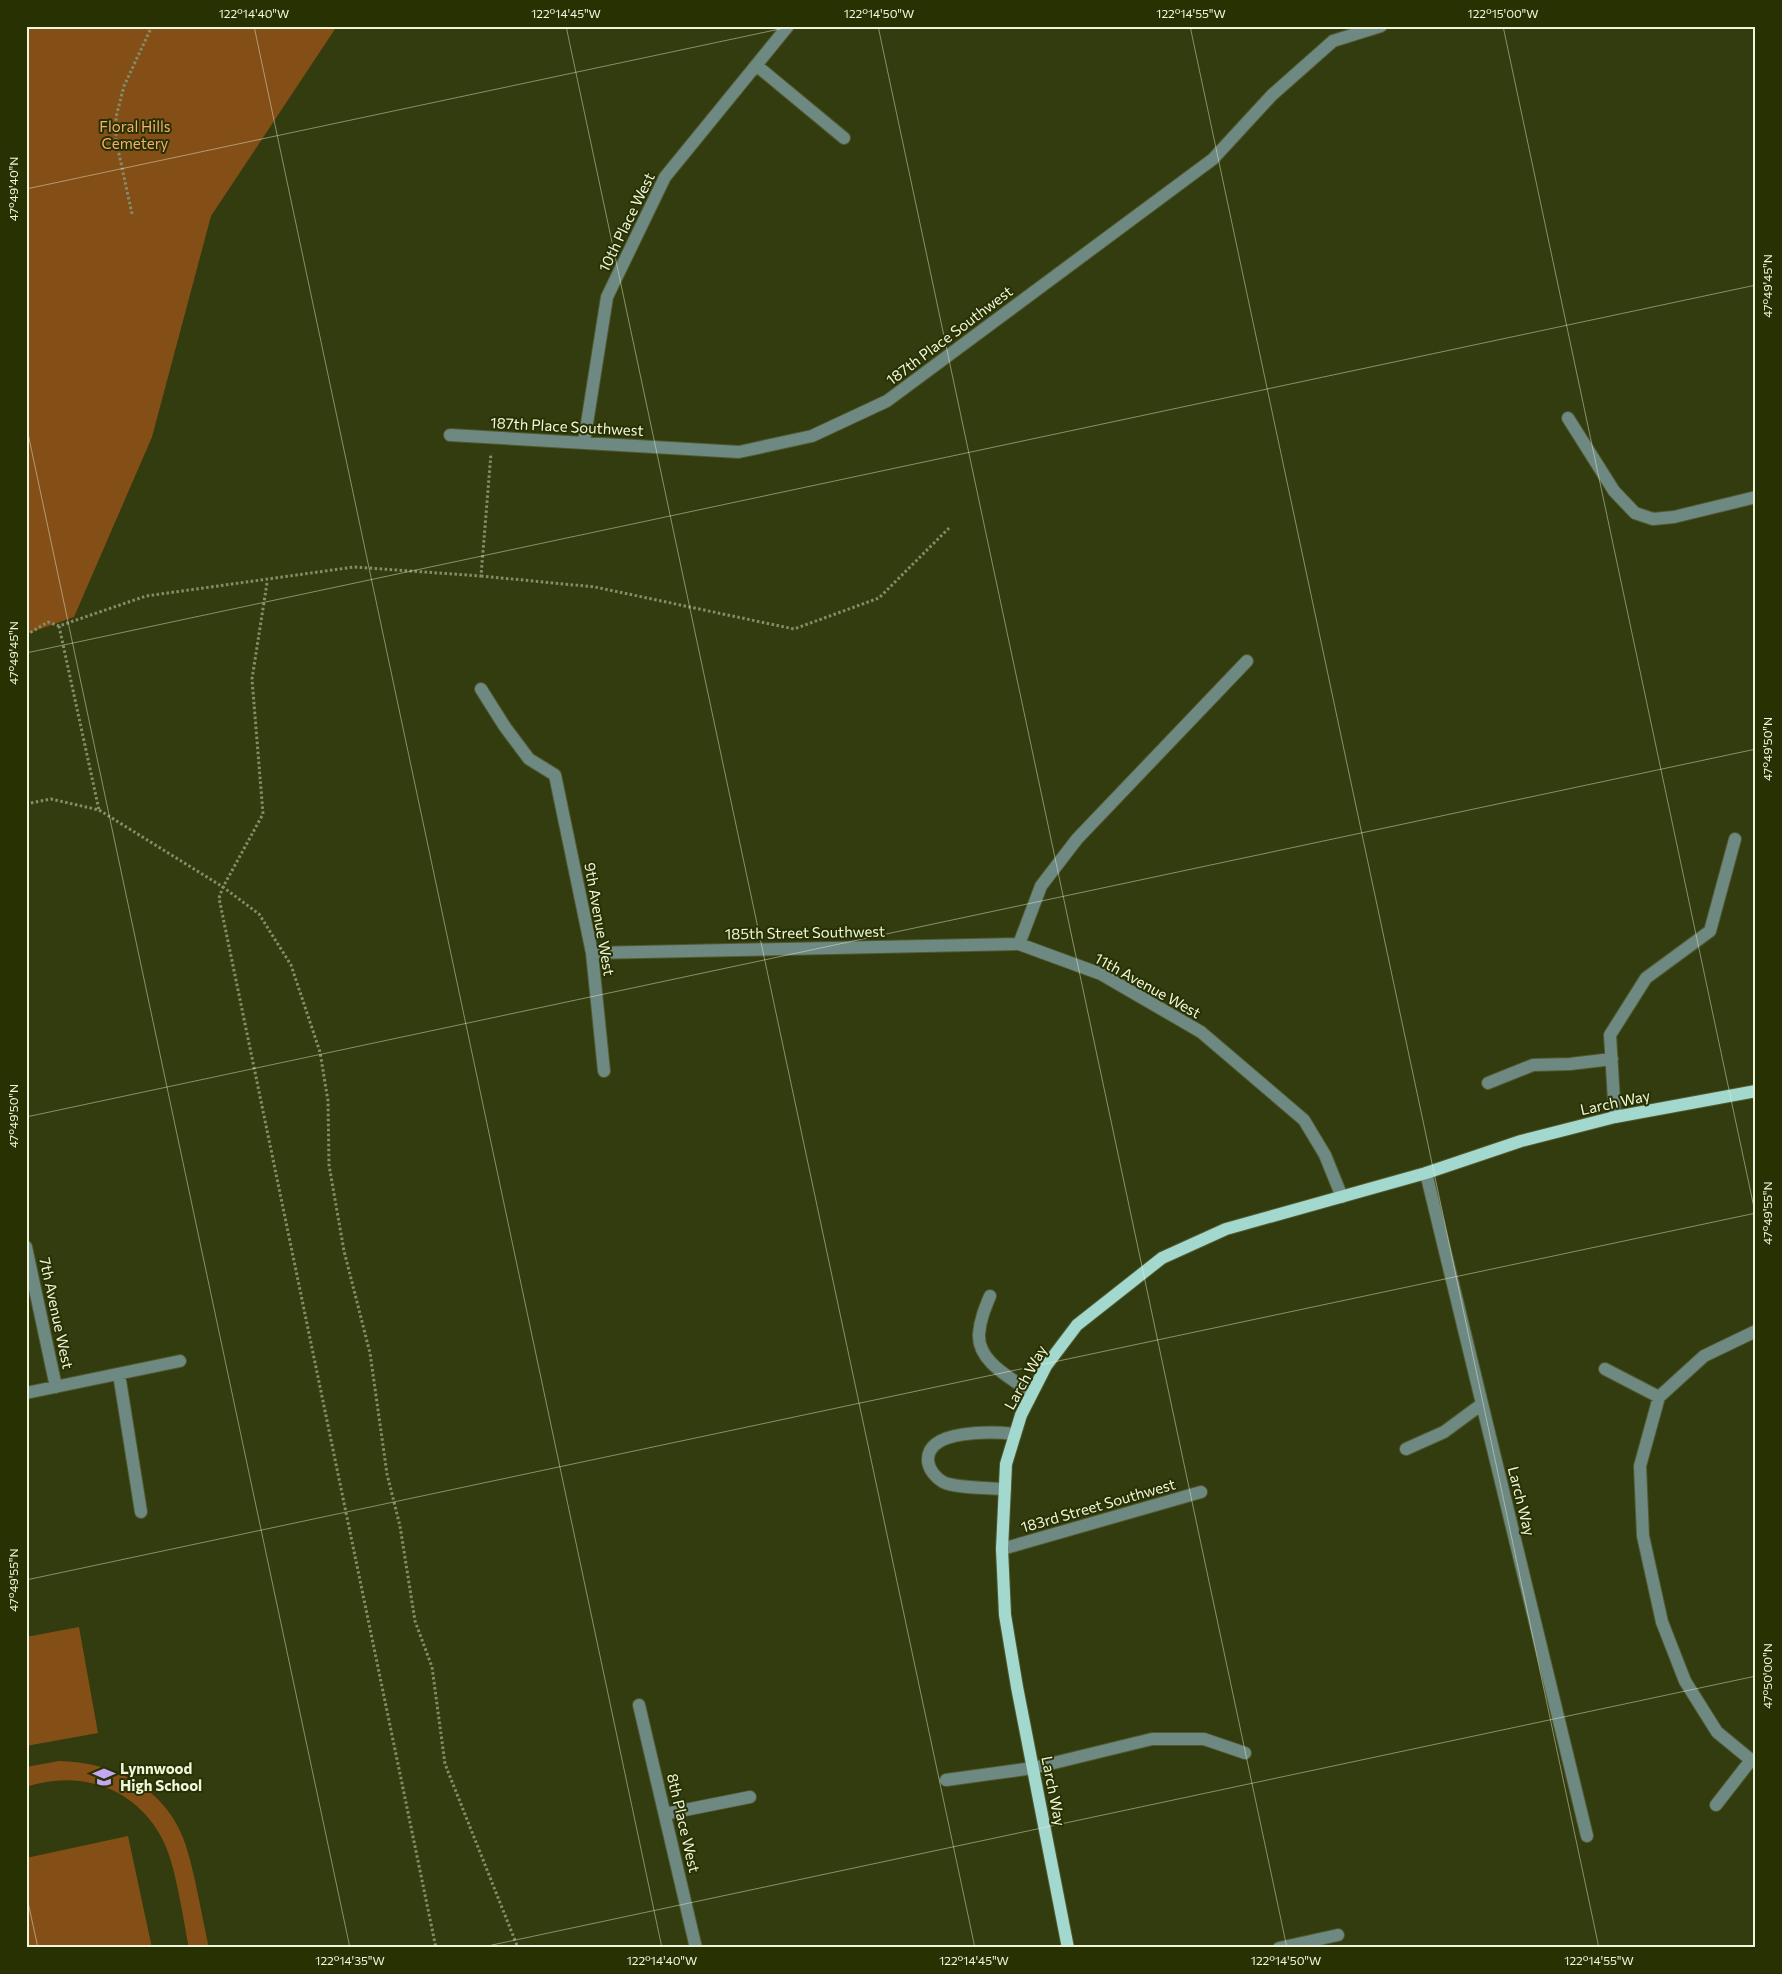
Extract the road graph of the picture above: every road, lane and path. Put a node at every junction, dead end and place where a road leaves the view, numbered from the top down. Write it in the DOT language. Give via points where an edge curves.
graph roads {
  1 [pos="152,26"];
  2 [pos="788,26"];
  3 [pos="1381,26"];
  4 [pos="756,65"];
  5 [pos="844,138"];
  6 [pos="132,214"];
  7 [pos="1568,418"];
  8 [pos="450,436"];
  9 [pos="492,438"];
  10 [pos="584,442"];
  11 [pos="1756,498"];
  12 [pos="949,528"];
  13 [pos="481,576"];
  14 [pos="267,583"];
  15 [pos="59,626"];
  16 [pos="26,635"];
  17 [pos="1247,661"];
  18 [pos="481,689"];
  19 [pos="26,804"];
  20 [pos="99,810"];
  21 [pos="1735,839"];
  22 [pos="223,887"];
  23 [pos="1019,944"];
  24 [pos="592,953"];
  25 [pos="1612,1059"];
  26 [pos="604,1071"];
  27 [pos="1488,1083"];
  28 [pos="1756,1091"];
  29 [pos="1615,1117"];
  30 [pos="1426,1173"];
  31 [pos="1342,1197"];
  32 [pos="26,1247"];
  33 [pos="990,1296"];
  34 [pos="1756,1331"];
  35 [pos="180,1361"];
  36 [pos="1605,1369"];
  37 [pos="119,1374"];
  38 [pos="56,1386"];
  39 [pos="26,1393"];
  40 [pos="1032,1393"];
  41 [pos="1659,1397"];
  42 [pos="1482,1404"];
  43 [pos="1015,1434"];
  44 [pos="1406,1449"];
  45 [pos="1005,1489"];
  46 [pos="1202,1492"];
  47 [pos="141,1512"];
  48 [pos="1002,1548"];
  49 [pos="639,1705"];
  50 [pos="1245,1753"];
  51 [pos="1754,1761"];
  52 [pos="1033,1768"];
  53 [pos="946,1780"];
  54 [pos="750,1797"];
  55 [pos="1716,1805"];
  56 [pos="665,1814"];
  57 [pos="1587,1836"];
  58 [pos="1338,1935"];
  59 [pos="436,1948"];
  60 [pos="518,1948"];
  61 [pos="696,1948"];
  62 [pos="1068,1948"];
  63 [pos="1279,1948"];
  1 -- 6 [label="path" via="124,86 116,117 116,140"];
  2 -- 4 [label="street, 10th Place West"];
  3 -- 10 [label="street, 187th Place Southwest" via="1333,41 1272,95 1213,159 887,401 812,436 738,452"];
  4 -- 5 [label="street"];
  4 -- 10 [label="street, 10th Place West" via="665,177 607,297"];
  7 -- 11 [label="street" via="1614,491 1635,513 1653,519"];
  8 -- 9 [label="street, 187th Place Southwest"];
  9 -- 10 [label="street, 187th Place Southwest"];
  9 -- 13 [label="path"];
  12 -- 13 [label="path" via="879,598 794,629 596,587"];
  13 -- 15 [label="path" via="354,568 146,596"];
  14 -- 22 [label="path" via="252,679 264,814"];
  15 -- 16 [label="path" via="48,622"];
  15 -- 20 [label="path"];
  17 -- 23 [label="street" via="1077,839 1041,886"];
  18 -- 24 [label="street, 9th Avenue West" via="529,758 554,775"];
  19 -- 20 [label="path" via="51,799"];
  20 -- 22 [label="path"];
  21 -- 25 [label="street" via="1710,931 1646,978 1610,1035"];
  22 -- 59 [label="path" via="219,898"];
  22 -- 60 [label="path" via="259,914 291,965 320,1052 328,1101 329,1165 344,1251 370,1354 387,1474 400,1526 415,1621 432,1668 445,1764"];
  23 -- 24 [label="street, 185th Street Southwest"];
  23 -- 31 [label="street, 11th Avenue West" via="1101,974 1201,1032 1304,1120 1325,1156"];
  24 -- 26 [label="street, 9th Avenue West"];
  25 -- 27 [label="street" via="1533,1065"];
  25 -- 29 [label="street"];
  28 -- 29 [label="main road, Larch Way"];
  29 -- 30 [label="main road, Larch Way" via="1521,1141"];
  30 -- 31 [label="main road, Larch Way"];
  30 -- 42 [label="street, Larch Way"];
  31 -- 40 [label="main road, Larch Way" via="1226,1229 1162,1258 1077,1326 1046,1366"];
  32 -- 38 [label="street, 7th Avenue West"];
  33 -- 40 [label="street" via="980,1328 982,1348 989,1360"];
  34 -- 41 [label="street" via="1704,1356"];
  35 -- 37 [label="street"];
  36 -- 41 [label="street"];
  37 -- 38 [label="street"];
  37 -- 47 [label="street"];
  38 -- 39 [label="street"];
  40 -- 43 [label="main road, Larch Way"];
  41 -- 51 [label="street" via="1640,1466 1643,1536 1662,1622 1684,1681 1717,1732"];
  42 -- 44 [label="street" via="1444,1432"];
  42 -- 57 [label="street, Larch Way"];
  43 -- 45 [label="main road, Larch Way" via="1006,1464"];
  43 -- 45 [label="street" via="970,1432 938,1443 929,1454 930,1468 944,1482"];
  45 -- 48 [label="main road, Larch Way"];
  46 -- 48 [label="street, 183rd Street Southwest"];
  48 -- 52 [label="main road, Larch Way" via="1005,1615"];
  49 -- 56 [label="street, 8th Place West"];
  50 -- 52 [label="street" via="1204,1739 1152,1739"];
  51 -- 55 [label="street"];
  52 -- 53 [label="street"];
  52 -- 62 [label="main road, Larch Way"];
  54 -- 56 [label="street"];
  56 -- 61 [label="street, 8th Place West"];
  58 -- 63 [label="street"];
}
